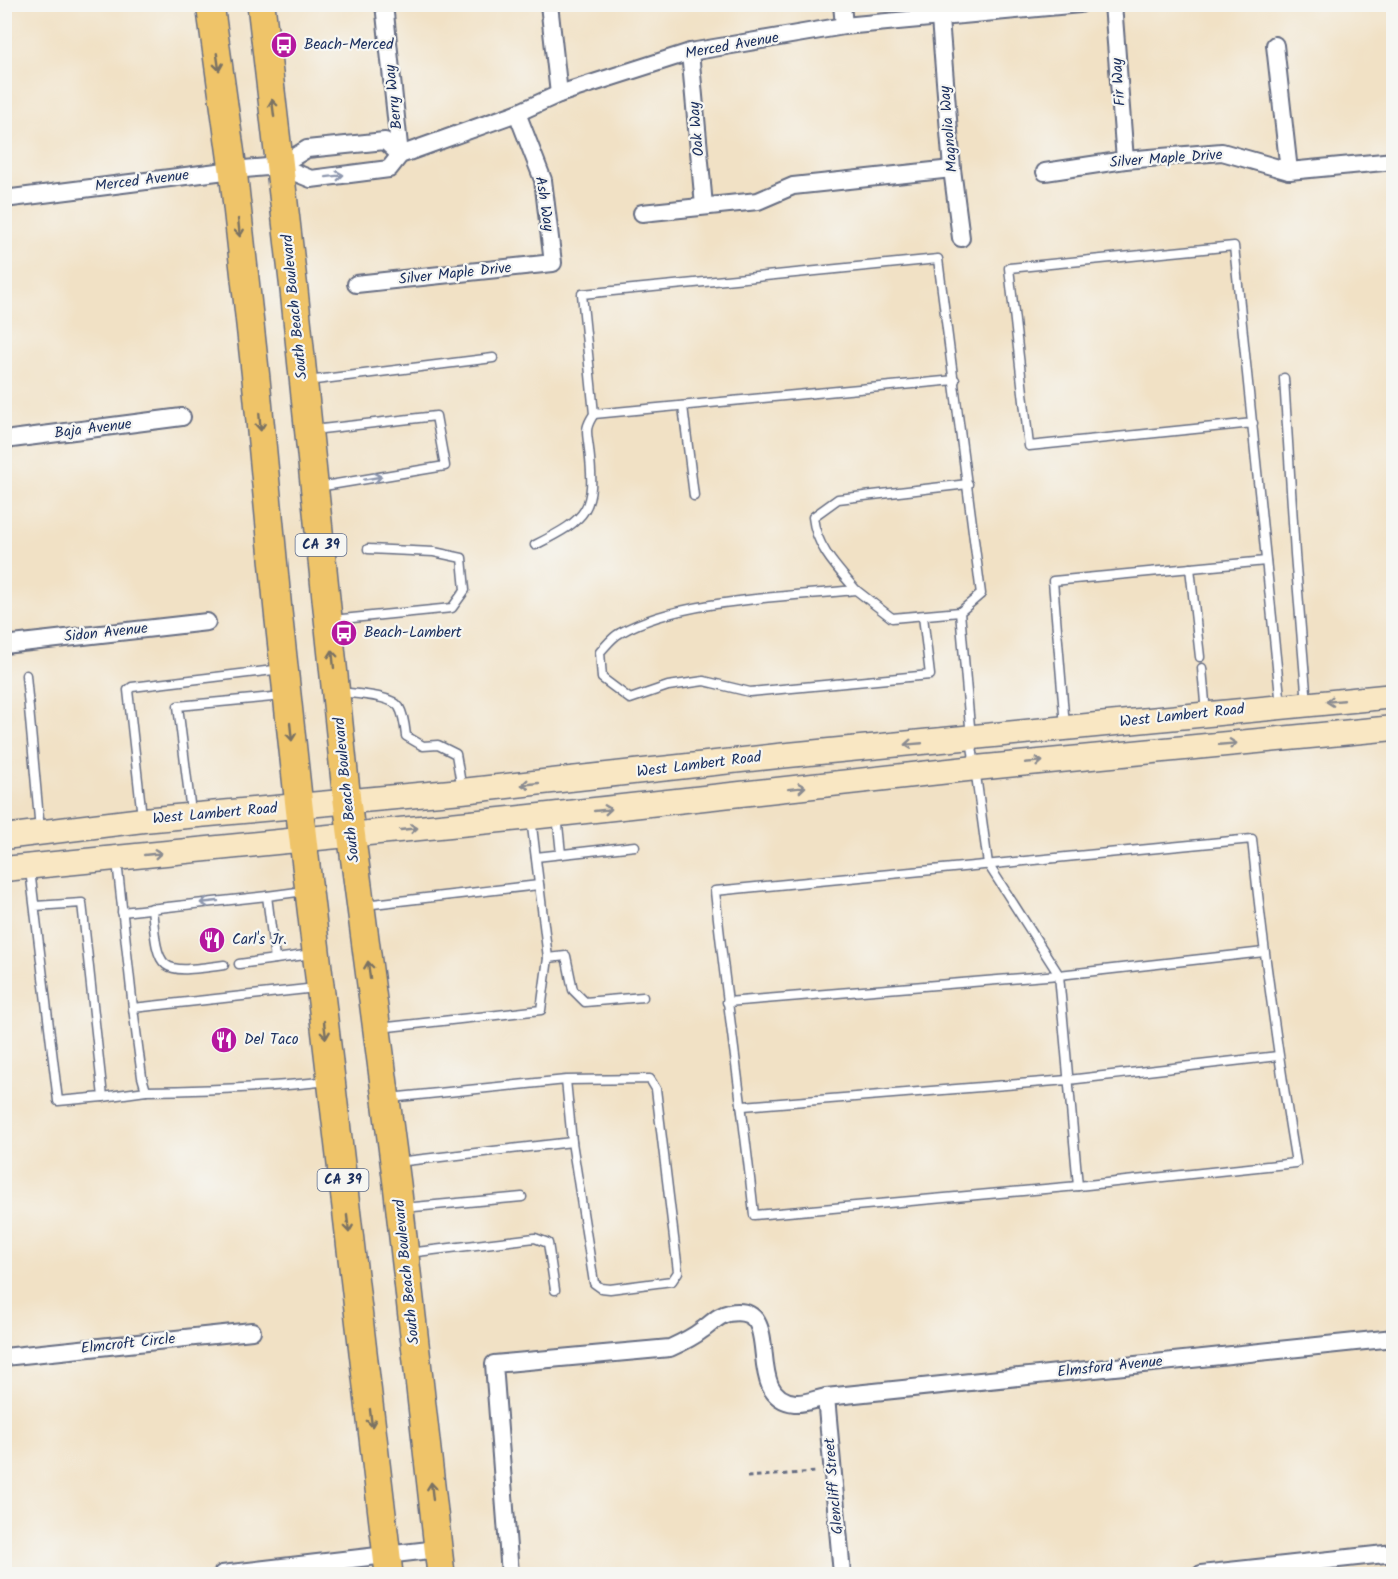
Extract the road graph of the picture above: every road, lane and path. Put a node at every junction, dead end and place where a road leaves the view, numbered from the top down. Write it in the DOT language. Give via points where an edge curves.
graph roads {
  1 [pos="210,4"];
  2 [pos="261,4"];
  3 [pos="384,4"];
  4 [pos="549,4"];
  5 [pos="842,4"];
  6 [pos="1080,4"];
  7 [pos="1113,4"];
  8 [pos="994,9"];
  9 [pos="940,19"];
  10 [pos="844,26"];
  11 [pos="1275,45"];
  12 [pos="690,52"];
  13 [pos="559,94"];
  14 [pos="517,113"];
  15 [pos="400,155"];
  16 [pos="1125,160"];
  17 [pos="1394,162"];
  18 [pos="279,166"];
  19 [pos="952,169"];
  20 [pos="233,170"];
  21 [pos="1289,171"];
  22 [pos="1045,172"];
  23 [pos="4,199"];
  24 [pos="704,206"];
  25 [pos="642,213"];
  26 [pos="961,238"];
  27 [pos="553,263"];
  28 [pos="356,284"];
  29 [pos="493,358"];
  30 [pos="1284,378"];
  31 [pos="955,380"];
  32 [pos="304,381"];
  33 [pos="683,406"];
  34 [pos="594,414"];
  35 [pos="182,417"];
  36 [pos="1253,423"];
  37 [pos="309,430"];
  38 [pos="4,440"];
  39 [pos="968,484"];
  40 [pos="315,488"];
  41 [pos="694,496"];
  42 [pos="535,545"];
  43 [pos="368,549"];
  44 [pos="1266,561"];
  45 [pos="1190,568"];
  46 [pos="856,590"];
  47 [pos="960,612"];
  48 [pos="923,616"];
  49 [pos="329,621"];
  50 [pos="207,622"];
  51 [pos="4,645"];
  52 [pos="1200,657"];
  53 [pos="1202,668"];
  54 [pos="284,669"];
  55 [pos="26,675"];
  56 [pos="336,692"];
  57 [pos="287,696"];
  58 [pos="1394,696"];
  59 [pos="1307,704"];
  60 [pos="1281,706"];
  61 [pos="1206,714"];
  62 [pos="1394,728"];
  63 [pos="1066,729"];
  64 [pos="971,738"];
  65 [pos="976,768"];
  66 [pos="462,791"];
  67 [pos="347,801"];
  68 [pos="299,806"];
  69 [pos="557,815"];
  70 [pos="191,816"];
  71 [pos="531,817"];
  72 [pos="143,820"];
  73 [pos="41,833"];
  74 [pos="351,835"];
  75 [pos="4,837"];
  76 [pos="303,838"];
  77 [pos="635,846"];
  78 [pos="561,854"];
  79 [pos="536,857"];
  80 [pos="117,858"];
  81 [pos="987,864"];
  82 [pos="30,866"];
  83 [pos="4,869"];
  84 [pos="539,885"];
  85 [pos="309,891"];
  86 [pos="267,896"];
  87 [pos="35,906"];
  88 [pos="361,906"];
  89 [pos="152,908"];
  90 [pos="122,912"];
  91 [pos="1264,952"];
  92 [pos="316,954"];
  93 [pos="548,958"];
  94 [pos="275,959"];
  95 [pos="239,964"];
  96 [pos="224,965"];
  97 [pos="1059,975"];
  98 [pos="320,987"];
  99 [pos="643,997"];
  100 [pos="727,1002"];
  101 [pos="133,1008"];
  102 [pos="376,1028"];
  103 [pos="1278,1056"];
  104 [pos="566,1080"];
  105 [pos="1068,1080"];
  106 [pos="331,1081"];
  107 [pos="146,1091"];
  108 [pos="104,1097"];
  109 [pos="385,1098"];
  110 [pos="743,1106"];
  111 [pos="572,1142"];
  112 [pos="394,1162"];
  113 [pos="1078,1186"];
  114 [pos="522,1197"];
  115 [pos="400,1209"];
  116 [pos="405,1253"];
  117 [pos="555,1290"];
  118 [pos="252,1331"];
  119 [pos="1394,1338"];
  120 [pos="4,1357"];
  121 [pos="826,1397"];
  122 [pos="833,1471"];
  123 [pos="747,1477"];
  124 [pos="1394,1553"];
  125 [pos="440,1562"];
  126 [pos="388,1564"];
  127 [pos="222,1575"];
  128 [pos="510,1575"];
  129 [pos="842,1575"];
  130 [pos="1201,1575"];
  1 -- 20 [label="main road, CA 39, one-way"];
  18 -- 2 [label="main road, South Beach Boulevard / CA 39, one-way"];
  3 -- 15 [label="street, Berry Way"];
  4 -- 13 [label="street"];
  5 -- 10 [label="street"];
  6 -- 8 [label="street, Merced Avenue"];
  7 -- 16 [label="street, Fir Way"];
  8 -- 9 [label="street, Merced Avenue"];
  9 -- 10 [label="street, Merced Avenue"];
  9 -- 19 [label="street, Magnolia Way"];
  10 -- 12 [label="street, Merced Avenue"];
  11 -- 21 [label="street"];
  12 -- 13 [label="street, Merced Avenue"];
  12 -- 24 [label="street, Oak Way"];
  13 -- 14 [label="street, Merced Avenue"];
  14 -- 15 [label="street, Merced Avenue"];
  14 -- 27 [label="street, Ash Way" via="543,180"];
  18 -- 15 [label="street, Merced Avenue, one-way" via="311,179 389,169"];
  15 -- 18 [label="street, Merced Avenue" via="385,141 307,149"];
  16 -- 21 [label="street, Silver Maple Drive" via="1222,152"];
  16 -- 22 [label="street, Silver Maple Drive"];
  17 -- 21 [label="street, Silver Maple Drive"];
  18 -- 20 [label="street, Merced Avenue"];
  18 -- 32 [label="main road, South Beach Boulevard / CA 39"];
  19 -- 24 [label="street" via="793,186 758,201"];
  19 -- 26 [label="street, Magnolia Way"];
  20 -- 23 [label="street, Merced Avenue"];
  20 -- 54 [label="main road, CA 39, one-way"];
  24 -- 25 [label="street"];
  27 -- 28 [label="street, Silver Maple Drive"];
  29 -- 32 [label="lane"];
  30 -- 59 [label="lane"];
  31 -- 33 [label="lane"];
  31 -- 34 [label="lane" via="938,258 582,294"];
  31 -- 39 [label="lane"];
  32 -- 37 [label="main road, South Beach Boulevard / CA 39"];
  33 -- 34 [label="lane"];
  33 -- 41 [label="lane"];
  34 -- 42 [label="lane" via="586,425 592,492 584,513 567,529"];
  35 -- 38 [label="street, Baja Avenue"];
  36 -- 36 [label="lane" via="1234,246 1010,268 1029,446"];
  36 -- 44 [label="lane"];
  37 -- 40 [label="main road, South Beach Boulevard / CA 39"];
  40 -- 37 [label="lane, one-way" via="445,465 436,416"];
  39 -- 46 [label="lane" via="838,499 813,517 815,533"];
  39 -- 47 [label="lane" via="981,594"];
  40 -- 49 [label="main road, South Beach Boulevard / CA 39"];
  43 -- 49 [label="lane" via="434,552 462,558 465,590 452,608"];
  44 -- 45 [label="lane"];
  44 -- 60 [label="lane"];
  45 -- 52 [label="lane"];
  45 -- 63 [label="lane" via="1053,581"];
  46 -- 48 [label="lane" via="892,618"];
  46 -- 48 [label="lane" via="726,603 664,614 618,634 600,652 602,678 630,699 668,686 705,681 750,692 930,675"];
  47 -- 48 [label="lane"];
  47 -- 64 [label="lane"];
  56 -- 49 [label="main road, South Beach Boulevard / CA 39, one-way"];
  50 -- 51 [label="street, Sidon Avenue"];
  53 -- 61 [label="lane"];
  54 -- 57 [label="main road, CA 39"];
  54 -- 72 [label="lane" via="128,690"];
  55 -- 73 [label="lane"];
  56 -- 66 [label="lane" via="385,699 398,705 406,736 423,746 438,745 456,754"];
  56 -- 67 [label="main road, South Beach Boulevard / CA 39"];
  57 -- 68 [label="main road, CA 39, one-way"];
  57 -- 70 [label="lane" via="178,706"];
  58 -- 59 [label="main road, West Lambert Road, one-way"];
  59 -- 60 [label="main road, West Lambert Road"];
  60 -- 61 [label="main road, West Lambert Road"];
  61 -- 63 [label="main road, West Lambert Road"];
  65 -- 62 [label="main road, West Lambert Road, one-way"];
  63 -- 64 [label="main road, West Lambert Road"];
  64 -- 65 [label="lane"];
  64 -- 66 [label="main road, West Lambert Road, one-way"];
  69 -- 65 [label="main road, West Lambert Road, one-way"];
  65 -- 81 [label="lane"];
  66 -- 67 [label="main road, West Lambert Road"];
  67 -- 68 [label="main road, West Lambert Road"];
  67 -- 74 [label="main road, South Beach Boulevard / CA 39"];
  68 -- 70 [label="main road, West Lambert Road"];
  68 -- 76 [label="main road, CA 39"];
  69 -- 71 [label="main road, West Lambert Road"];
  69 -- 78 [label="lane"];
  70 -- 72 [label="main road, West Lambert Road"];
  74 -- 71 [label="main road, West Lambert Road, one-way"];
  71 -- 79 [label="lane"];
  72 -- 73 [label="main road, West Lambert Road"];
  73 -- 75 [label="main road, West Lambert Road"];
  74 -- 76 [label="main road, West Lambert Road"];
  74 -- 88 [label="main road, South Beach Boulevard / CA 39"];
  80 -- 76 [label="main road, West Lambert Road, one-way"];
  76 -- 85 [label="main road, CA 39"];
  77 -- 78 [label="lane"];
  78 -- 79 [label="lane"];
  79 -- 84 [label="lane"];
  80 -- 82 [label="main road, West Lambert Road"];
  80 -- 90 [label="lane"];
  81 -- 91 [label="lane" via="1252,839"];
  81 -- 97 [label="lane"];
  81 -- 100 [label="lane" via="715,891"];
  82 -- 83 [label="main road, West Lambert Road"];
  82 -- 87 [label="lane"];
  84 -- 88 [label="lane"];
  84 -- 93 [label="lane"];
  85 -- 86 [label="lane"];
  85 -- 92 [label="main road, CA 39"];
  86 -- 89 [label="lane, one-way"];
  86 -- 94 [label="lane"];
  87 -- 108 [label="lane" via="82,903"];
  87 -- 108 [label="lane" via="58,1101"];
  102 -- 88 [label="main road, South Beach Boulevard / CA 39, one-way"];
  89 -- 90 [label="lane"];
  89 -- 96 [label="lane" via="155,942 163,963 183,971"];
  90 -- 101 [label="lane"];
  91 -- 97 [label="lane"];
  91 -- 103 [label="lane"];
  92 -- 94 [label="lane"];
  92 -- 98 [label="main road, CA 39"];
  93 -- 99 [label="lane" via="566,956 573,990 585,1002"];
  93 -- 102 [label="lane" via="541,1010"];
  94 -- 95 [label="lane"];
  97 -- 100 [label="lane"];
  97 -- 105 [label="lane"];
  98 -- 101 [label="lane"];
  98 -- 106 [label="main road, CA 39, one-way"];
  100 -- 110 [label="lane"];
  101 -- 107 [label="lane"];
  102 -- 109 [label="main road, South Beach Boulevard / CA 39"];
  103 -- 105 [label="lane"];
  103 -- 113 [label="lane" via="1296,1163"];
  104 -- 109 [label="lane"];
  104 -- 111 [label="lane"];
  104 -- 111 [label="lane" via="641,1077 654,1082 678,1272 672,1281 610,1289 594,1283"];
  105 -- 110 [label="lane"];
  105 -- 113 [label="lane"];
  106 -- 107 [label="lane"];
  106 -- 126 [label="main road, CA 39, one-way"];
  107 -- 108 [label="lane"];
  109 -- 112 [label="main road, South Beach Boulevard / CA 39"];
  110 -- 113 [label="lane" via="754,1215"];
  111 -- 112 [label="lane"];
  112 -- 115 [label="main road, South Beach Boulevard / CA 39"];
  114 -- 115 [label="lane"];
  115 -- 116 [label="main road, South Beach Boulevard / CA 39"];
  116 -- 117 [label="lane" via="535,1238 548,1243"];
  125 -- 116 [label="main road, South Beach Boulevard / CA 39, one-way"];
  118 -- 120 [label="street, Elmcroft Circle"];
  119 -- 121 [label="street, Elmsford Avenue"];
  121 -- 122 [label="street, Glencliff Street"];
  121 -- 128 [label="street, Elmsford Avenue" via="797,1404 773,1393 766,1376 761,1332 754,1318 741,1313 724,1315 670,1348 494,1364"];
  122 -- 123 [label="path"];
  122 -- 129 [label="street, Glencliff Street"];
  124 -- 130 [label="street"];
  125 -- 126 [label="street"];
  126 -- 127 [label="street"];
}
